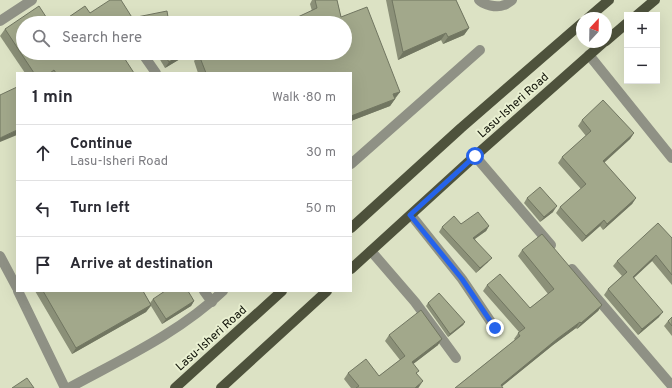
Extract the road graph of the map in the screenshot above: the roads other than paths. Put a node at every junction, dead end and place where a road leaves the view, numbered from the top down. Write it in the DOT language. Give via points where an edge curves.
graph roads {
  1 [pos="32,0"];
  2 [pos="478,0"];
  3 [pos="512,0"];
  4 [pos="609,0"];
  5 [pos="655,0"];
  6 [pos="595,12"];
  7 [pos="641,12"];
  8 [pos="0,21"];
  9 [pos="624,25"];
  10 [pos="576,28"];
  11 [pos="612,35"];
  12 [pos="596,48"];
  13 [pos="480,50"];
  14 [pos="589,54"];
  15 [pos="147,60"];
  16 [pos="155,72"];
  17 [pos="475,156"];
  18 [pos="672,158"];
  19 [pos="352,163"];
  20 [pos="410,215"];
  21 [pos="352,227"];
  22 [pos="371,251"];
  23 [pos="0,256"];
  24 [pos="352,268"];
  25 [pos="16,286"];
  26 [pos="18,292"];
  27 [pos="205,292"];
  28 [pos="222,292"];
  29 [pos="281,292"];
  30 [pos="326,292"];
  31 [pos="212,302"];
  32 [pos="495,328"];
  33 [pos="456,358"];
  34 [pos="672,386"];
  35 [pos="65,388"];
  36 [pos="69,388"];
  37 [pos="175,388"];
  38 [pos="221,388"];
  1 -- 8 [label="street"];
  2 -- 3 [label="street" via="496,6"];
  4 -- 6 [label="main road"];
  5 -- 7 [label="main road"];
  9 -- 11 [label="main road, Lasu-Isheri Road"];
  10 -- 21 [label="main road, Lasu-Isheri Road"];
  12 -- 14 [label="main road, Lasu-Isheri Road"];
  13 -- 19 [label="street"];
  14 -- 17 [label="main road, Lasu-Isheri Road"];
  14 -- 18 [label="street"];
  15 -- 16 [label="street"];
  17 -- 20 [label="main road, Lasu-Isheri Road"];
  17 -- 34 [label="street"];
  20 -- 22 [label="main road, Lasu-Isheri Road"];
  20 -- 32 [label="street" via="462,279"];
  22 -- 24 [label="main road, Lasu-Isheri Road"];
  22 -- 33 [label="street" via="415,302"];
  23 -- 25 [label="street"];
  26 -- 35 [label="street"];
  27 -- 31 [label="street"];
  28 -- 31 [label="street"];
  29 -- 37 [label="main road, Lasu-Isheri Road"];
  30 -- 38 [label="main road"];
  31 -- 36 [label="street" via="168,333"];
}
